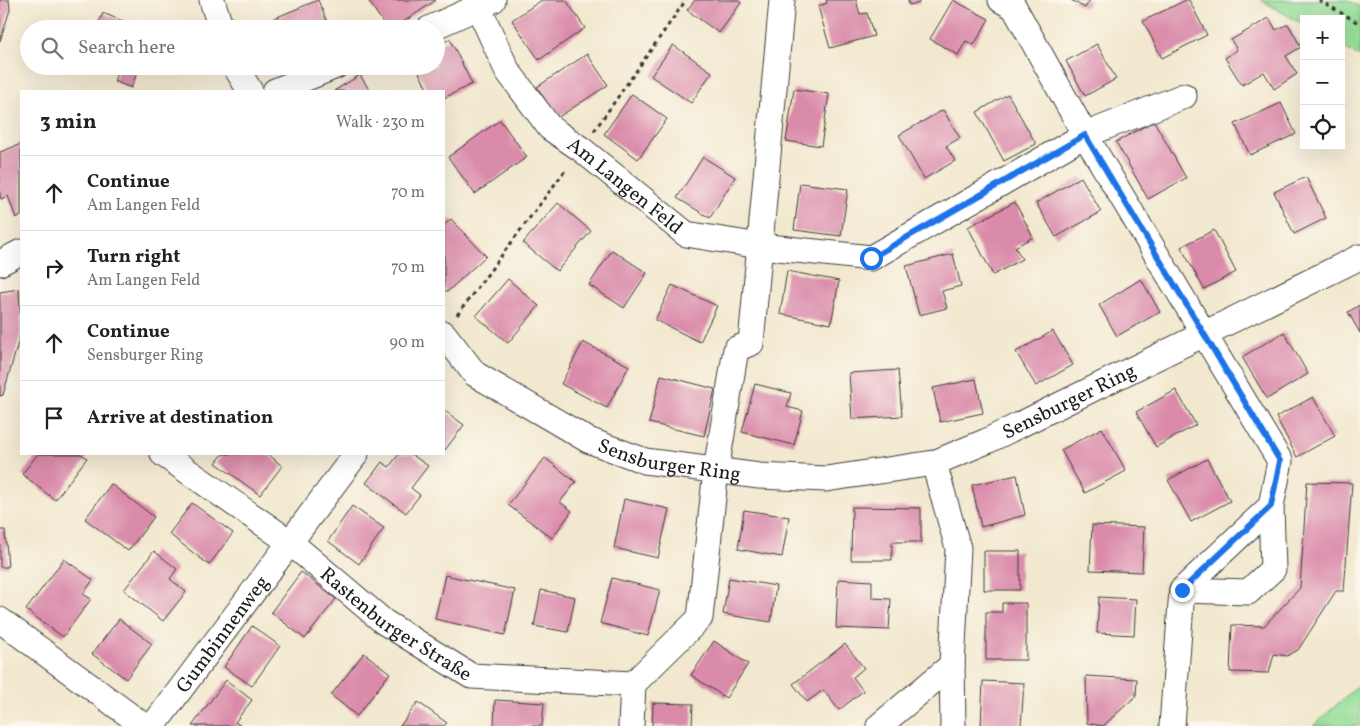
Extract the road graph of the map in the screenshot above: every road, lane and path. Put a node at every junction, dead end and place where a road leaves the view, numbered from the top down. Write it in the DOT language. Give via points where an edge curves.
graph roads {
  1 [pos="212,0"];
  2 [pos="782,0"];
  3 [pos="1001,0"];
  4 [pos="1319,0"];
  5 [pos="482,3"];
  6 [pos="218,20"];
  7 [pos="445,21"];
  8 [pos="1360,24"];
  9 [pos="240,75"];
  10 [pos="314,75"];
  11 [pos="249,90"];
  12 [pos="277,90"];
  13 [pos="1184,96"];
  14 [pos="1085,135"];
  15 [pos="760,246"];
  16 [pos="20,253"];
  17 [pos="1360,257"];
  18 [pos="0,263"];
  19 [pos="1202,334"];
  20 [pos="445,335"];
  21 [pos="164,455"];
  22 [pos="355,455"];
  23 [pos="934,463"];
  24 [pos="716,470"];
  25 [pos="1271,506"];
  26 [pos="291,543"];
  27 [pos="1182,590"];
  28 [pos="0,620"];
  29 [pos="952,665"];
  30 [pos="633,684"];
  31 [pos="144,726"];
  32 [pos="153,726"];
  33 [pos="631,726"];
  34 [pos="879,726"];
  35 [pos="953,726"];
  36 [pos="1172,726"];
  1 -- 6 [label="street"];
  2 -- 15 [label="street"];
  3 -- 14 [label="street" via="1014,7"];
  4 -- 8 [label="path"];
  5 -- 7 [label="street"];
  5 -- 15 [label="street, Am Langen Feld" via="506,70 550,128 686,234"];
  9 -- 11 [label="street"];
  10 -- 12 [label="street"];
  13 -- 14 [label="street, Am Langen Feld"];
  14 -- 15 [label="street, Am Langen Feld" via="871,258"];
  14 -- 19 [label="street"];
  15 -- 24 [label="street" via="751,343 736,349"];
  16 -- 18 [label="street"];
  17 -- 19 [label="street, Sensburger Ring"];
  19 -- 23 [label="street, Sensburger Ring" via="987,441"];
  19 -- 25 [label="street" via="1280,461"];
  20 -- 24 [label="street, Sensburger Ring" via="475,374 588,440 645,461"];
  21 -- 26 [label="street"];
  22 -- 26 [label="street, Gumbinnenweg"];
  23 -- 24 [label="street, Sensburger Ring" via="826,479"];
  23 -- 29 [label="street" via="958,548"];
  24 -- 30 [label="street" via="700,618"];
  25 -- 27 [label="street"];
  25 -- 27 [label="street" via="1273,570 1248,592"];
  26 -- 30 [label="street, Rastenburger Straße" via="384,622 471,676"];
  26 -- 32 [label="street, Gumbinnenweg"];
  27 -- 36 [label="street"];
  28 -- 31 [label="street"];
  29 -- 34 [label="street"];
  29 -- 35 [label="street"];
  30 -- 33 [label="street"];
}
